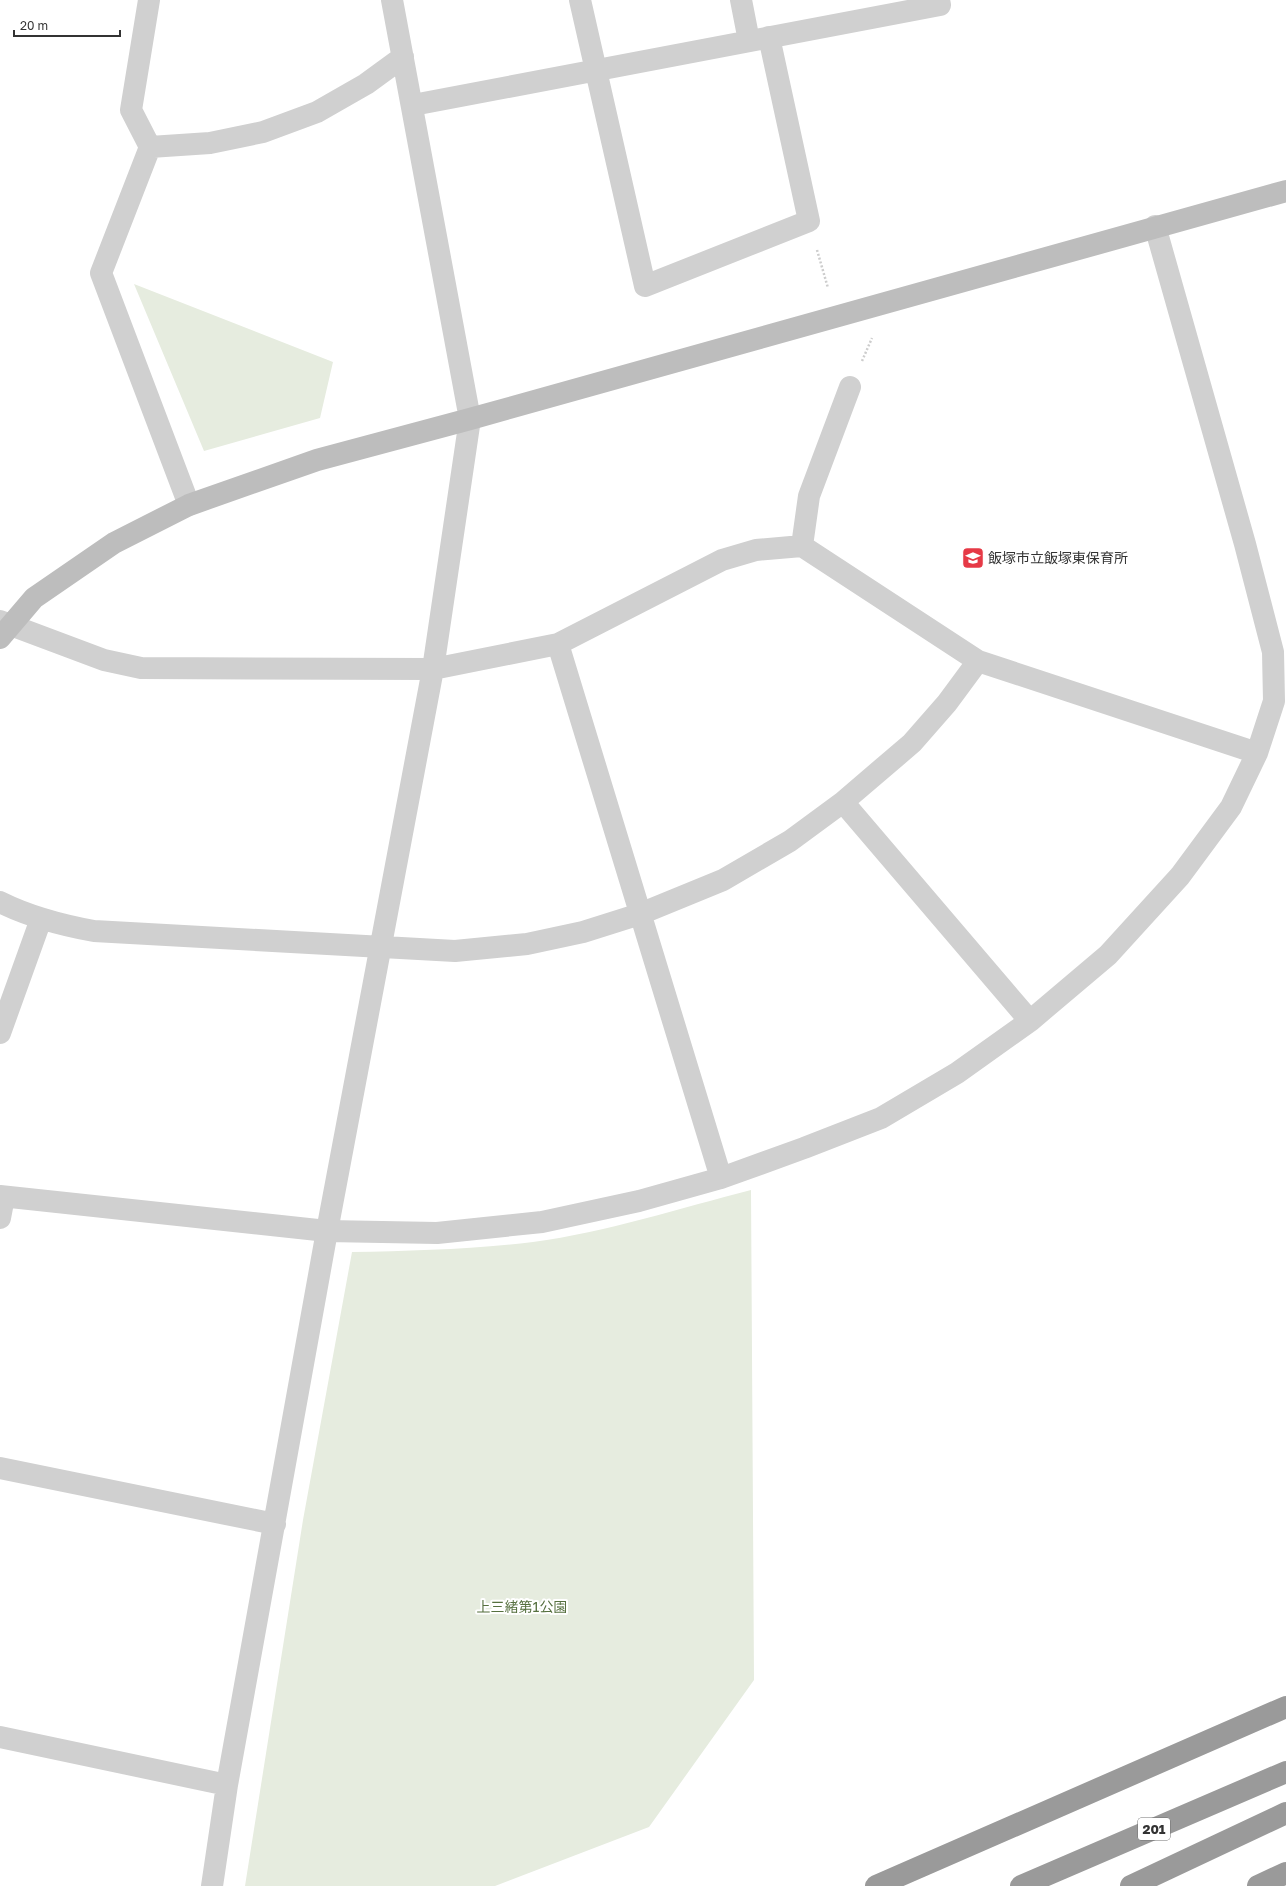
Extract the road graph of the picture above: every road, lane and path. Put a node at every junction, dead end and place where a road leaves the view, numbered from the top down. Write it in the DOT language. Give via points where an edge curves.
graph roads {
  1 [pos="149,0"];
  2 [pos="392,0"];
  3 [pos="580,0"];
  4 [pos="741,0"];
  5 [pos="939,0"];
  6 [pos="759,39"];
  7 [pos="403,57"];
  8 [pos="596,70"];
  9 [pos="413,105"];
  10 [pos="150,147"];
  11 [pos="1286,191"];
  12 [pos="809,221"];
  13 [pos="1155,226"];
  14 [pos="887,302"];
  15 [pos="836,316"];
  16 [pos="850,387"];
  17 [pos="470,419"];
  18 [pos="189,505"];
  19 [pos="802,546"];
  20 [pos="4,628"];
  21 [pos="558,644"];
  22 [pos="978,661"];
  23 [pos="433,669"];
  24 [pos="1257,754"];
  25 [pos="843,802"];
  26 [pos="0,902"];
  27 [pos="640,914"];
  28 [pos="41,919"];
  29 [pos="381,948"];
  30 [pos="1030,1021"];
  31 [pos="0,1034"];
  32 [pos="721,1178"];
  33 [pos="1,1204"];
  34 [pos="327,1231"];
  35 [pos="0,1468"];
  36 [pos="274,1524"];
  37 [pos="1286,1707"];
  38 [pos="0,1737"];
  39 [pos="1286,1772"];
  40 [pos="227,1785"];
  41 [pos="1286,1814"];
  42 [pos="1286,1873"];
  43 [pos="212,1886"];
  44 [pos="876,1886"];
  45 [pos="1021,1886"];
  46 [pos="1131,1886"];
  47 [pos="1258,1886"];
  1 -- 10 [label="street" via="131,110"];
  2 -- 7 [label="street"];
  3 -- 8 [label="street"];
  4 -- 6 [label="street"];
  5 -- 6 [label="street" via="940,5"];
  6 -- 8 [label="street"];
  6 -- 12 [label="street"];
  7 -- 9 [label="street"];
  7 -- 10 [label="street" via="366,84 317,112 263,132 210,143"];
  8 -- 9 [label="street"];
  8 -- 12 [label="street" via="645,286"];
  9 -- 17 [label="street"];
  10 -- 18 [label="street" via="102,273"];
  11 -- 13 [label="street"];
  12 -- 15 [label="path"];
  13 -- 14 [label="street"];
  13 -- 24 [label="street" via="1273,652 1274,701"];
  14 -- 15 [label="street"];
  14 -- 16 [label="path"];
  15 -- 17 [label="street"];
  16 -- 19 [label="street" via="809,496"];
  17 -- 18 [label="street" via="318,460"];
  17 -- 23 [label="street"];
  18 -- 20 [label="street" via="114,543 34,598"];
  19 -- 21 [label="street" via="756,550 722,560"];
  19 -- 22 [label="street"];
  20 -- 23 [label="street" via="104,660 140,668"];
  21 -- 23 [label="street"];
  21 -- 27 [label="street"];
  22 -- 24 [label="street"];
  22 -- 25 [label="street" via="947,703 912,743"];
  23 -- 29 [label="street"];
  24 -- 30 [label="street" via="1231,807 1180,876 1108,955"];
  25 -- 27 [label="street" via="790,841 723,880"];
  25 -- 30 [label="street"];
  26 -- 28 [label="street"];
  27 -- 29 [label="street" via="583,932 527,944 455,951"];
  27 -- 32 [label="street"];
  28 -- 29 [label="street" via="94,931"];
  28 -- 31 [label="street"];
  29 -- 34 [label="street"];
  30 -- 32 [label="street" via="957,1073 880,1118"];
  32 -- 34 [label="street" via="639,1202 542,1222 437,1233"];
  33 -- 34 [label="street"];
  34 -- 36 [label="street"];
  35 -- 36 [label="street"];
  36 -- 40 [label="street"];
  37 -- 44 [label="highway"];
  38 -- 40 [label="street"];
  39 -- 45 [label="highway, 201"];
  40 -- 43 [label="street"];
  41 -- 46 [label="highway"];
  42 -- 47 [label="highway"];
}
